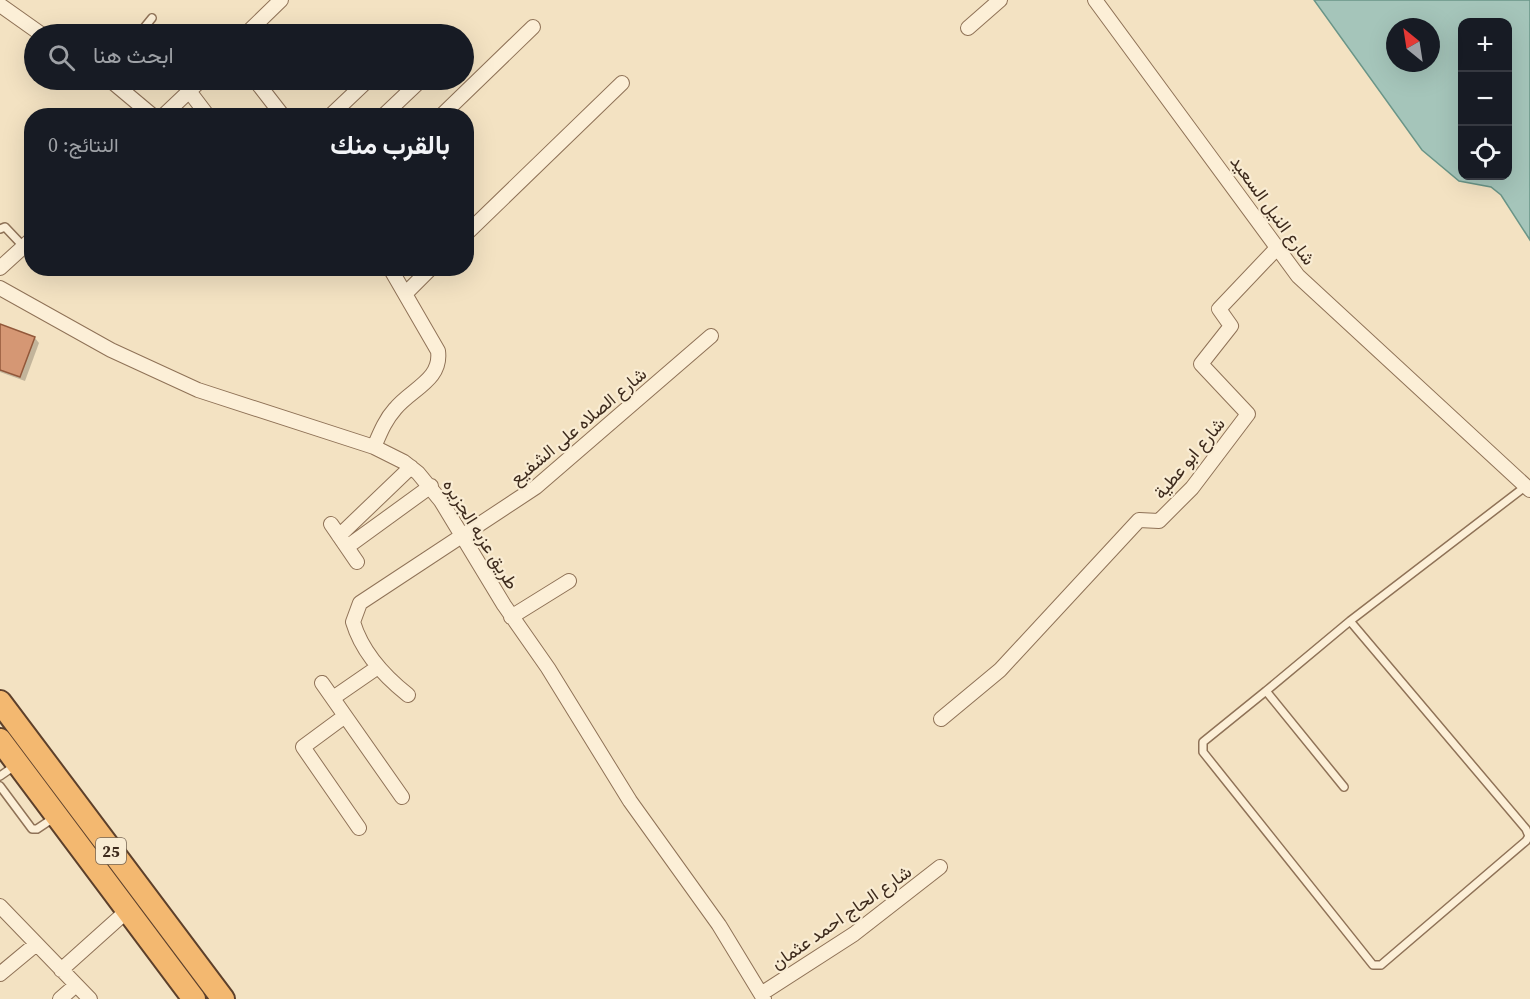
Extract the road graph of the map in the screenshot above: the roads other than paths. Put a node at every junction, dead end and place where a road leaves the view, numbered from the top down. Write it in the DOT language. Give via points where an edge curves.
graph roads {
  1 [pos="281,0"];
  2 [pos="1000,0"];
  3 [pos="1095,0"];
  4 [pos="0,5"];
  5 [pos="152,18"];
  6 [pos="26,24"];
  7 [pos="147,24"];
  8 [pos="256,24"];
  9 [pos="533,27"];
  10 [pos="969,28"];
  11 [pos="622,83"];
  12 [pos="474,84"];
  13 [pos="122,90"];
  14 [pos="263,90"];
  15 [pos="357,90"];
  16 [pos="410,90"];
  17 [pos="468,90"];
  18 [pos="189,91"];
  19 [pos="143,108"];
  20 [pos="171,108"];
  21 [pos="202,108"];
  22 [pos="277,108"];
  23 [pos="338,108"];
  24 [pos="391,108"];
  25 [pos="449,108"];
  26 [pos="474,226"];
  27 [pos="0,229"];
  28 [pos="24,240"];
  29 [pos="24,245"];
  30 [pos="1276,249"];
  31 [pos="0,268"];
  32 [pos="395,276"];
  33 [pos="423,276"];
  34 [pos="0,288"];
  35 [pos="406,293"];
  36 [pos="711,336"];
  37 [pos="374,447"];
  38 [pos="411,467"];
  39 [pos="431,486"];
  40 [pos="1528,488"];
  41 [pos="331,524"];
  42 [pos="463,536"];
  43 [pos="343,542"];
  44 [pos="357,562"];
  45 [pos="569,581"];
  46 [pos="511,616"];
  47 [pos="1350,621"];
  48 [pos="378,667"];
  49 [pos="322,683"];
  50 [pos="1266,691"];
  51 [pos="408,695"];
  52 [pos="333,698"];
  53 [pos="0,702"];
  54 [pos="345,716"];
  55 [pos="942,719"];
  56 [pos="0,740"];
  57 [pos="36,751"];
  58 [pos="9,770"];
  59 [pos="0,786"];
  60 [pos="1344,787"];
  61 [pos="402,797"];
  62 [pos="67,810"];
  63 [pos="358,828"];
  64 [pos="940,867"];
  65 [pos="0,906"];
  66 [pos="128,910"];
  67 [pos="35,945"];
  68 [pos="63,968"];
  69 [pos="0,974"];
  70 [pos="76,985"];
  71 [pos="762,997"];
  72 [pos="60,999"];
  73 [pos="90,999"];
  74 [pos="194,999"];
  75 [pos="223,999"];
  1 -- 8 [label="street"];
  2 -- 10 [label="street"];
  3 -- 30 [label="street, شارع النيل السعيد"];
  4 -- 6 [label="street"];
  5 -- 7 [label="lane"];
  9 -- 12 [label="street"];
  11 -- 26 [label="street"];
  13 -- 19 [label="street"];
  14 -- 22 [label="street"];
  15 -- 23 [label="street"];
  16 -- 24 [label="street"];
  17 -- 25 [label="street"];
  18 -- 20 [label="street"];
  18 -- 21 [label="street"];
  27 -- 28 [label="lane" via="4,226"];
  29 -- 31 [label="street"];
  30 -- 40 [label="street, شارع النيل السعيد" via="1311,289"];
  30 -- 55 [label="street, شارع ابو عطية" via="1219,309 1232,326 1201,364 1248,414 1192,488 1159,521 1139,520 1004,666"];
  32 -- 35 [label="street"];
  33 -- 35 [label="street"];
  34 -- 37 [label="street, طريق عزبه الجزيره" via="111,350 198,390"];
  35 -- 37 [label="street" via="440,361 432,378 393,410"];
  36 -- 42 [label="street, شارع الصلاه على الشفيع" via="550,476"];
  37 -- 38 [label="street, طريق عزبه الجزيره"];
  38 -- 39 [label="street, طريق عزبه الجزيره"];
  38 -- 43 [label="street"];
  39 -- 42 [label="street, طريق عزبه الجزيره"];
  39 -- 43 [label="street"];
  40 -- 47 [label="lane"];
  41 -- 43 [label="street"];
  42 -- 46 [label="street, طريق عزبه الجزيره"];
  42 -- 48 [label="street, شارع الصلاه على الشفيع" via="360,603 353,622"];
  43 -- 44 [label="street"];
  45 -- 46 [label="street"];
  46 -- 71 [label="street, طريق عزبه الجزيره"];
  47 -- 50 [label="lane"];
  47 -- 50 [label="lane" via="1529,836 1381,965 1373,965 1203,752 1203,742"];
  48 -- 51 [label="street, شارع الصلاه على الشفيع"];
  48 -- 52 [label="street"];
  49 -- 52 [label="street"];
  50 -- 60 [label="lane"];
  52 -- 54 [label="street"];
  53 -- 57 [label="highway, 25"];
  54 -- 61 [label="street"];
  54 -- 63 [label="street" via="303,747"];
  56 -- 58 [label="highway, 25"];
  57 -- 58 [label="highway"];
  57 -- 62 [label="highway, 25"];
  58 -- 62 [label="highway, 25"];
  59 -- 62 [label="lane" via="32,829"];
  62 -- 66 [label="highway, 25"];
  62 -- 75 [label="highway, 25"];
  64 -- 71 [label="street, شارع الحاج احمد عثمان" via="863,927"];
  65 -- 67 [label="street"];
  66 -- 68 [label="street"];
  66 -- 74 [label="highway, 25"];
  67 -- 68 [label="street"];
  67 -- 69 [label="street"];
  68 -- 70 [label="street"];
  70 -- 72 [label="street"];
  70 -- 73 [label="street"];
}
